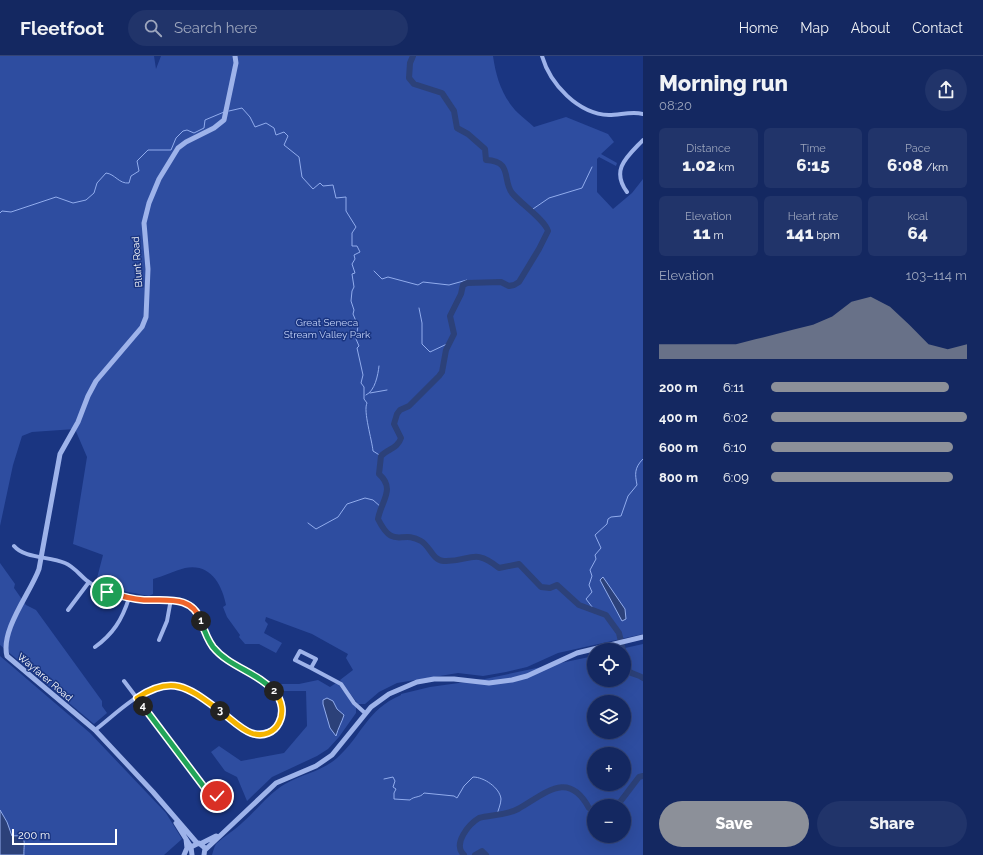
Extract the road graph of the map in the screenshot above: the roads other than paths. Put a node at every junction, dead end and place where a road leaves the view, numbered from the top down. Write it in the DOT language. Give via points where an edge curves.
graph roads {
  1 [pos="235,56"];
  2 [pos="542,56"];
  3 [pos="643,114"];
  4 [pos="643,140"];
  5 [pos="627,192"];
  6 [pos="55,476"];
  7 [pos="14,546"];
  8 [pos="41,557"];
  9 [pos="89,582"];
  10 [pos="130,598"];
  11 [pos="170,599"];
  12 [pos="68,610"];
  13 [pos="643,637"];
  14 [pos="158,640"];
  15 [pos="95,647"];
  16 [pos="311,668"];
  17 [pos="124,681"];
  18 [pos="137,698"];
  19 [pos="365,713"];
  20 [pos="95,730"];
  21 [pos="217,796"];
  22 [pos="171,815"];
  23 [pos="225,831"];
  24 [pos="185,836"];
  25 [pos="199,843"];
  26 [pos="190,852"];
  27 [pos="204,852"];
  28 [pos="184,855"];
  1 -- 6 [label="street, Blunt Road" via="236,63 224,120 174,152 146,210 144,223 148,269 145,323 103,372 92,389 78,422 60,454"];
  2 -- 3 [label="street" via="558,87 580,105 606,115 633,112"];
  4 -- 5 [label="street" via="621,166 619,176"];
  6 -- 8 [label="street, Wayfarer Road"];
  7 -- 8 [label="street" via="19,552"];
  8 -- 9 [label="street" via="67,564"];
  8 -- 20 [label="street, Wayfarer Road" via="35,580 22,596 10,620 3,640 3,650 21,669"];
  9 -- 10 [label="street" via="107,592"];
  9 -- 12 [label="street"];
  10 -- 11 [label="street"];
  10 -- 15 [label="street" via="117,626"];
  11 -- 14 [label="street" via="167,621"];
  11 -- 18 [label="street" via="191,605 200,616 209,640 218,652 269,685 282,702 282,718 272,730 256,734 246,730 195,692 177,685 160,686"];
  13 -- 19 [label="street" via="589,649 527,676 504,682 442,678 417,682 383,697"];
  16 -- 16 [label="street" via="316,659 300,650 295,660"];
  16 -- 19 [label="street" via="341,684 354,703"];
  17 -- 18 [label="street"];
  18 -- 20 [label="street"];
  18 -- 21 [label="street" via="207,791"];
  19 -- 23 [label="street" via="332,755 316,766 276,783"];
  20 -- 22 [label="street, Wayfarer Road"];
  22 -- 24 [label="street, Wayfarer Road"];
  22 -- 25 [label="street, Wayfarer Road"];
  23 -- 25 [label="street"];
  23 -- 27 [label="street"];
  24 -- 26 [label="street, Wayfarer Road"];
  24 -- 28 [label="street"];
  25 -- 26 [label="street"];
  25 -- 27 [label="street, Wayfarer Road"];
}
